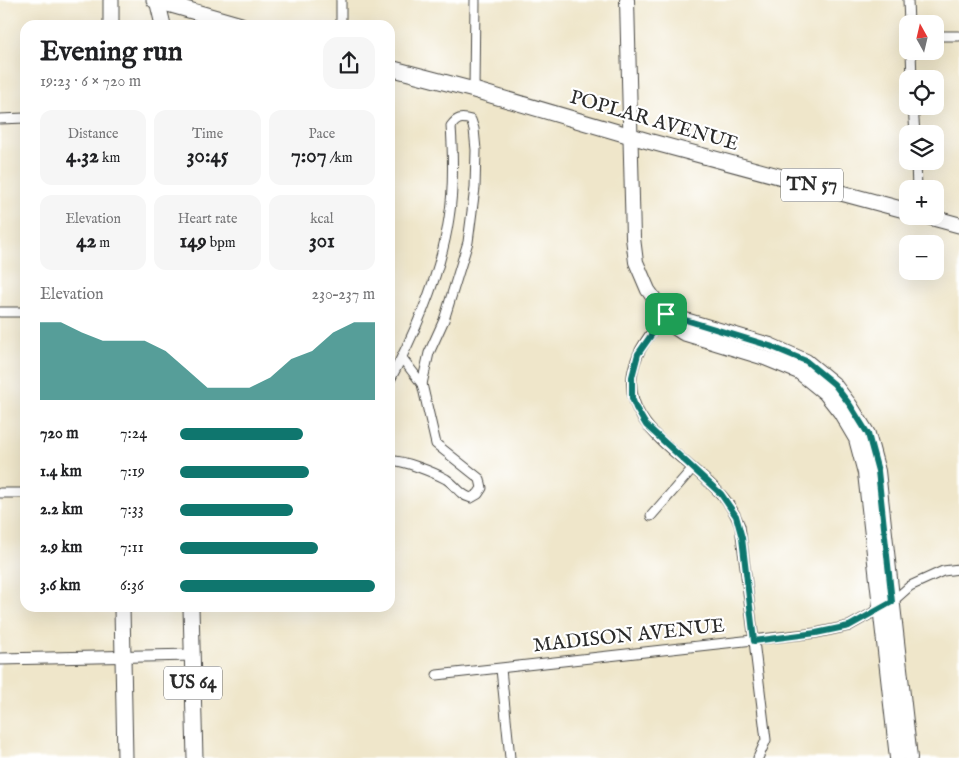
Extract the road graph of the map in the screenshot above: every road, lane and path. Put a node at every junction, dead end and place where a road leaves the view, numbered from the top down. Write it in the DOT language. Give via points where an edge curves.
graph roads {
  1 [pos="111,0"];
  2 [pos="156,0"];
  3 [pos="342,0"];
  4 [pos="475,0"];
  5 [pos="627,0"];
  6 [pos="908,0"];
  7 [pos="909,15"];
  8 [pos="221,19"];
  9 [pos="111,20"];
  10 [pos="162,20"];
  11 [pos="217,20"];
  12 [pos="224,20"];
  13 [pos="342,20"];
  14 [pos="944,36"];
  15 [pos="959,36"];
  16 [pos="395,69"];
  17 [pos="474,90"];
  18 [pos="20,118"];
  19 [pos="0,119"];
  20 [pos="630,136"];
  21 [pos="899,209"];
  22 [pos="944,221"];
  23 [pos="959,225"];
  24 [pos="0,312"];
  25 [pos="20,312"];
  26 [pos="666,314"];
  27 [pos="402,358"];
  28 [pos="395,371"];
  29 [pos="422,384"];
  30 [pos="395,461"];
  31 [pos="692,469"];
  32 [pos="0,493"];
  33 [pos="20,493"];
  34 [pos="651,516"];
  35 [pos="959,569"];
  36 [pos="887,605"];
  37 [pos="122,612"];
  38 [pos="191,612"];
  39 [pos="754,641"];
  40 [pos="193,655"];
  41 [pos="123,656"];
  42 [pos="0,659"];
  43 [pos="501,669"];
  44 [pos="437,675"];
  45 [pos="125,756"];
  46 [pos="195,758"];
  47 [pos="510,758"];
  48 [pos="758,758"];
  49 [pos="897,758"];
  50 [pos="910,758"];
  1 -- 9 [label="main road"];
  2 -- 8 [label="main road"];
  2 -- 10 [label="main road"];
  3 -- 13 [label="street"];
  4 -- 17 [label="street"];
  5 -- 20 [label="main road"];
  6 -- 7 [label="street"];
  8 -- 11 [label="main road"];
  8 -- 12 [label="main road"];
  14 -- 15 [label="street"];
  16 -- 17 [label="main road, POPLAR AVENUE / TN 57"];
  17 -- 20 [label="main road, POPLAR AVENUE / TN 57"];
  18 -- 19 [label="street"];
  20 -- 21 [label="main road, POPLAR AVENUE / TN 57"];
  20 -- 26 [label="main road" via="636,262 648,290"];
  22 -- 23 [label="main road"];
  24 -- 25 [label="street"];
  26 -- 31 [label="street" via="638,354 632,377 632,398 646,425"];
  26 -- 36 [label="main road" via="770,346 806,361 834,384 850,405 868,434 878,471"];
  27 -- 28 [label="street"];
  27 -- 29 [label="street"];
  27 -- 29 [label="street" via="441,258 450,217 451,126 463,117 471,120 476,150 468,242 444,320 429,352"];
  29 -- 30 [label="street" via="436,444 480,479 482,488 470,498 463,496 447,480"];
  31 -- 34 [label="street"];
  31 -- 39 [label="street" via="721,494 736,516 742,538"];
  32 -- 33 [label="street"];
  35 -- 36 [label="street, MADISON AVENUE" via="943,571 910,586"];
  36 -- 39 [label="street, MADISON AVENUE" via="849,626"];
  36 -- 49 [label="main road"];
  36 -- 50 [label="main road"];
  37 -- 41 [label="main road"];
  38 -- 40 [label="main road, US 64"];
  39 -- 43 [label="street, MADISON AVENUE"];
  39 -- 48 [label="street" via="766,740"];
  40 -- 41 [label="street"];
  40 -- 46 [label="main road, US 64"];
  41 -- 42 [label="street"];
  41 -- 45 [label="main road"];
  43 -- 44 [label="street, MADISON AVENUE"];
  43 -- 47 [label="street"];
}
